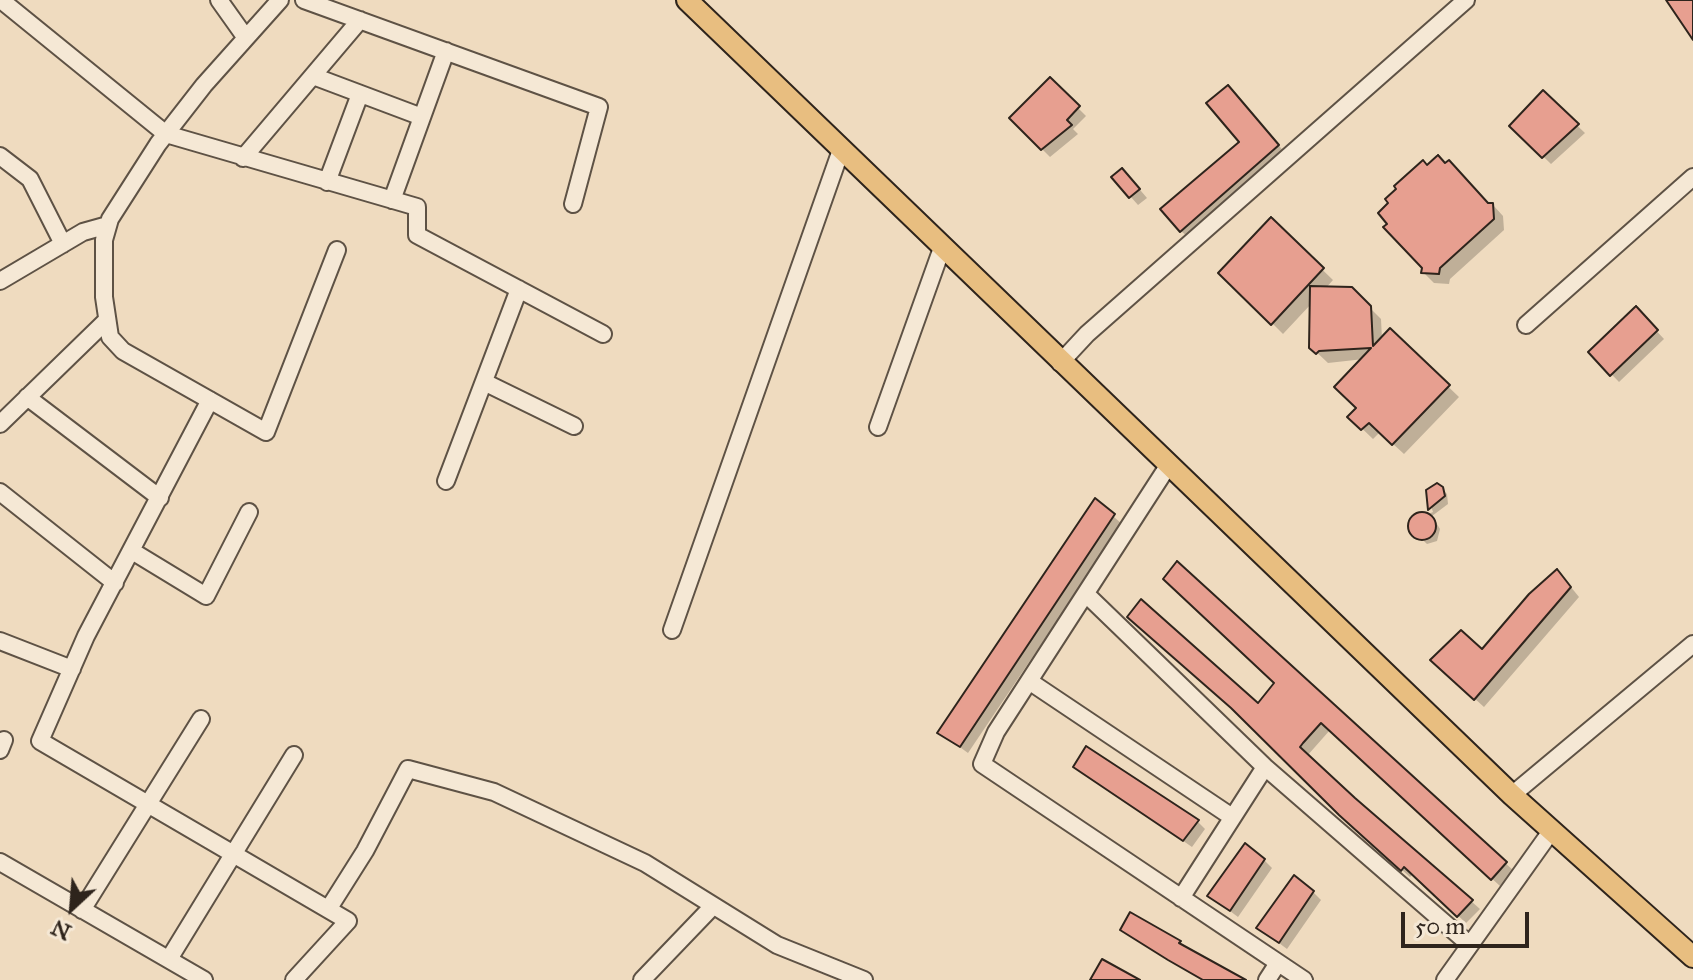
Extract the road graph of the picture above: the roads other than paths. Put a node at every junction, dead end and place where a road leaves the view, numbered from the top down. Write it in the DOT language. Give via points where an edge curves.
graph roads {
  1 [pos="1,0"];
  2 [pos="219,0"];
  3 [pos="280,0"];
  4 [pos="304,0"];
  5 [pos="687,0"];
  6 [pos="1466,0"];
  7 [pos="360,20"];
  8 [pos="246,38"];
  9 [pos="446,51"];
  10 [pos="313,76"];
  11 [pos="360,94"];
  12 [pos="422,117"];
  13 [pos="166,134"];
  14 [pos="841,150"];
  15 [pos="0,156"];
  16 [pos="243,158"];
  17 [pos="1693,177"];
  18 [pos="327,182"];
  19 [pos="392,200"];
  20 [pos="573,204"];
  21 [pos="108,225"];
  22 [pos="63,244"];
  23 [pos="942,248"];
  24 [pos="337,250"];
  25 [pos="0,281"];
  26 [pos="519,289"];
  27 [pos="107,320"];
  28 [pos="1526,325"];
  29 [pos="603,334"];
  30 [pos="1060,363"];
  31 [pos="484,382"];
  32 [pos="27,397"];
  33 [pos="210,400"];
  34 [pos="0,424"];
  35 [pos="574,426"];
  36 [pos="878,427"];
  37 [pos="1168,466"];
  38 [pos="446,481"];
  39 [pos="0,492"];
  40 [pos="160,498"];
  41 [pos="249,512"];
  42 [pos="132,551"];
  43 [pos="115,583"];
  44 [pos="1086,594"];
  45 [pos="672,630"];
  46 [pos="0,641"];
  47 [pos="1693,644"];
  48 [pos="72,669"];
  49 [pos="1029,681"];
  50 [pos="201,719"];
  51 [pos="294,755"];
  52 [pos="1265,767"];
  53 [pos="1512,795"];
  54 [pos="148,806"];
  55 [pos="1232,817"];
  56 [pos="1552,830"];
  57 [pos="233,856"];
  58 [pos="0,862"];
  59 [pos="1181,898"];
  60 [pos="713,906"];
  61 [pos="329,908"];
  62 [pos="82,910"];
  63 [pos="1470,945"];
  64 [pos="1693,957"];
  65 [pos="169,959"];
  66 [pos="1278,963"];
  67 [pos="204,980"];
  68 [pos="294,980"];
  69 [pos="642,980"];
  70 [pos="864,980"];
  71 [pos="1267,980"];
  72 [pos="1304,980"];
  73 [pos="1445,980"];
  1 -- 13 [label="street"];
  2 -- 8 [label="street"];
  3 -- 8 [label="street"];
  4 -- 7 [label="street"];
  5 -- 14 [label="main road"];
  6 -- 30 [label="street"];
  7 -- 9 [label="street"];
  7 -- 10 [label="street"];
  8 -- 13 [label="street"];
  9 -- 12 [label="street"];
  9 -- 20 [label="street" via="599,107"];
  10 -- 11 [label="street"];
  10 -- 16 [label="street"];
  11 -- 12 [label="street"];
  11 -- 18 [label="street"];
  12 -- 19 [label="street"];
  13 -- 16 [label="street"];
  13 -- 21 [label="street"];
  14 -- 23 [label="main road"];
  14 -- 45 [label="street"];
  15 -- 22 [label="street" via="30,179"];
  16 -- 18 [label="street"];
  17 -- 28 [label="street"];
  18 -- 19 [label="street"];
  19 -- 26 [label="street" via="417,207 417,235"];
  21 -- 22 [label="street"];
  21 -- 27 [label="street"];
  22 -- 25 [label="street"];
  23 -- 30 [label="main road"];
  23 -- 36 [label="street"];
  24 -- 33 [label="street" via="266,432"];
  26 -- 29 [label="street"];
  26 -- 31 [label="street"];
  27 -- 32 [label="street"];
  27 -- 33 [label="street" via="110,337 123,351"];
  30 -- 37 [label="main road"];
  31 -- 35 [label="street"];
  31 -- 38 [label="street"];
  32 -- 34 [label="street"];
  32 -- 40 [label="street"];
  33 -- 40 [label="street"];
  37 -- 44 [label="street"];
  37 -- 53 [label="main road"];
  39 -- 43 [label="street"];
  40 -- 42 [label="street"];
  41 -- 42 [label="street" via="206,596"];
  42 -- 43 [label="street"];
  43 -- 48 [label="street"];
  44 -- 49 [label="street"];
  44 -- 52 [label="street"];
  46 -- 48 [label="street"];
  47 -- 53 [label="street"];
  48 -- 54 [label="street" via="40,741"];
  49 -- 55 [label="street"];
  49 -- 59 [label="street" via="982,764"];
  50 -- 54 [label="street"];
  51 -- 57 [label="street"];
  52 -- 55 [label="street"];
  52 -- 63 [label="street"];
  53 -- 56 [label="main road"];
  54 -- 57 [label="street"];
  54 -- 62 [label="street"];
  55 -- 59 [label="street"];
  56 -- 63 [label="street"];
  56 -- 64 [label="main road"];
  57 -- 61 [label="street"];
  57 -- 65 [label="street"];
  58 -- 62 [label="street"];
  59 -- 66 [label="street"];
  60 -- 61 [label="street" via="645,863 494,792 408,769"];
  60 -- 69 [label="street"];
  60 -- 70 [label="street" via="777,945"];
  61 -- 68 [label="street" via="348,921"];
  62 -- 65 [label="street"];
  63 -- 73 [label="street"];
  65 -- 67 [label="street"];
  66 -- 71 [label="street"];
  66 -- 72 [label="street"];
}
